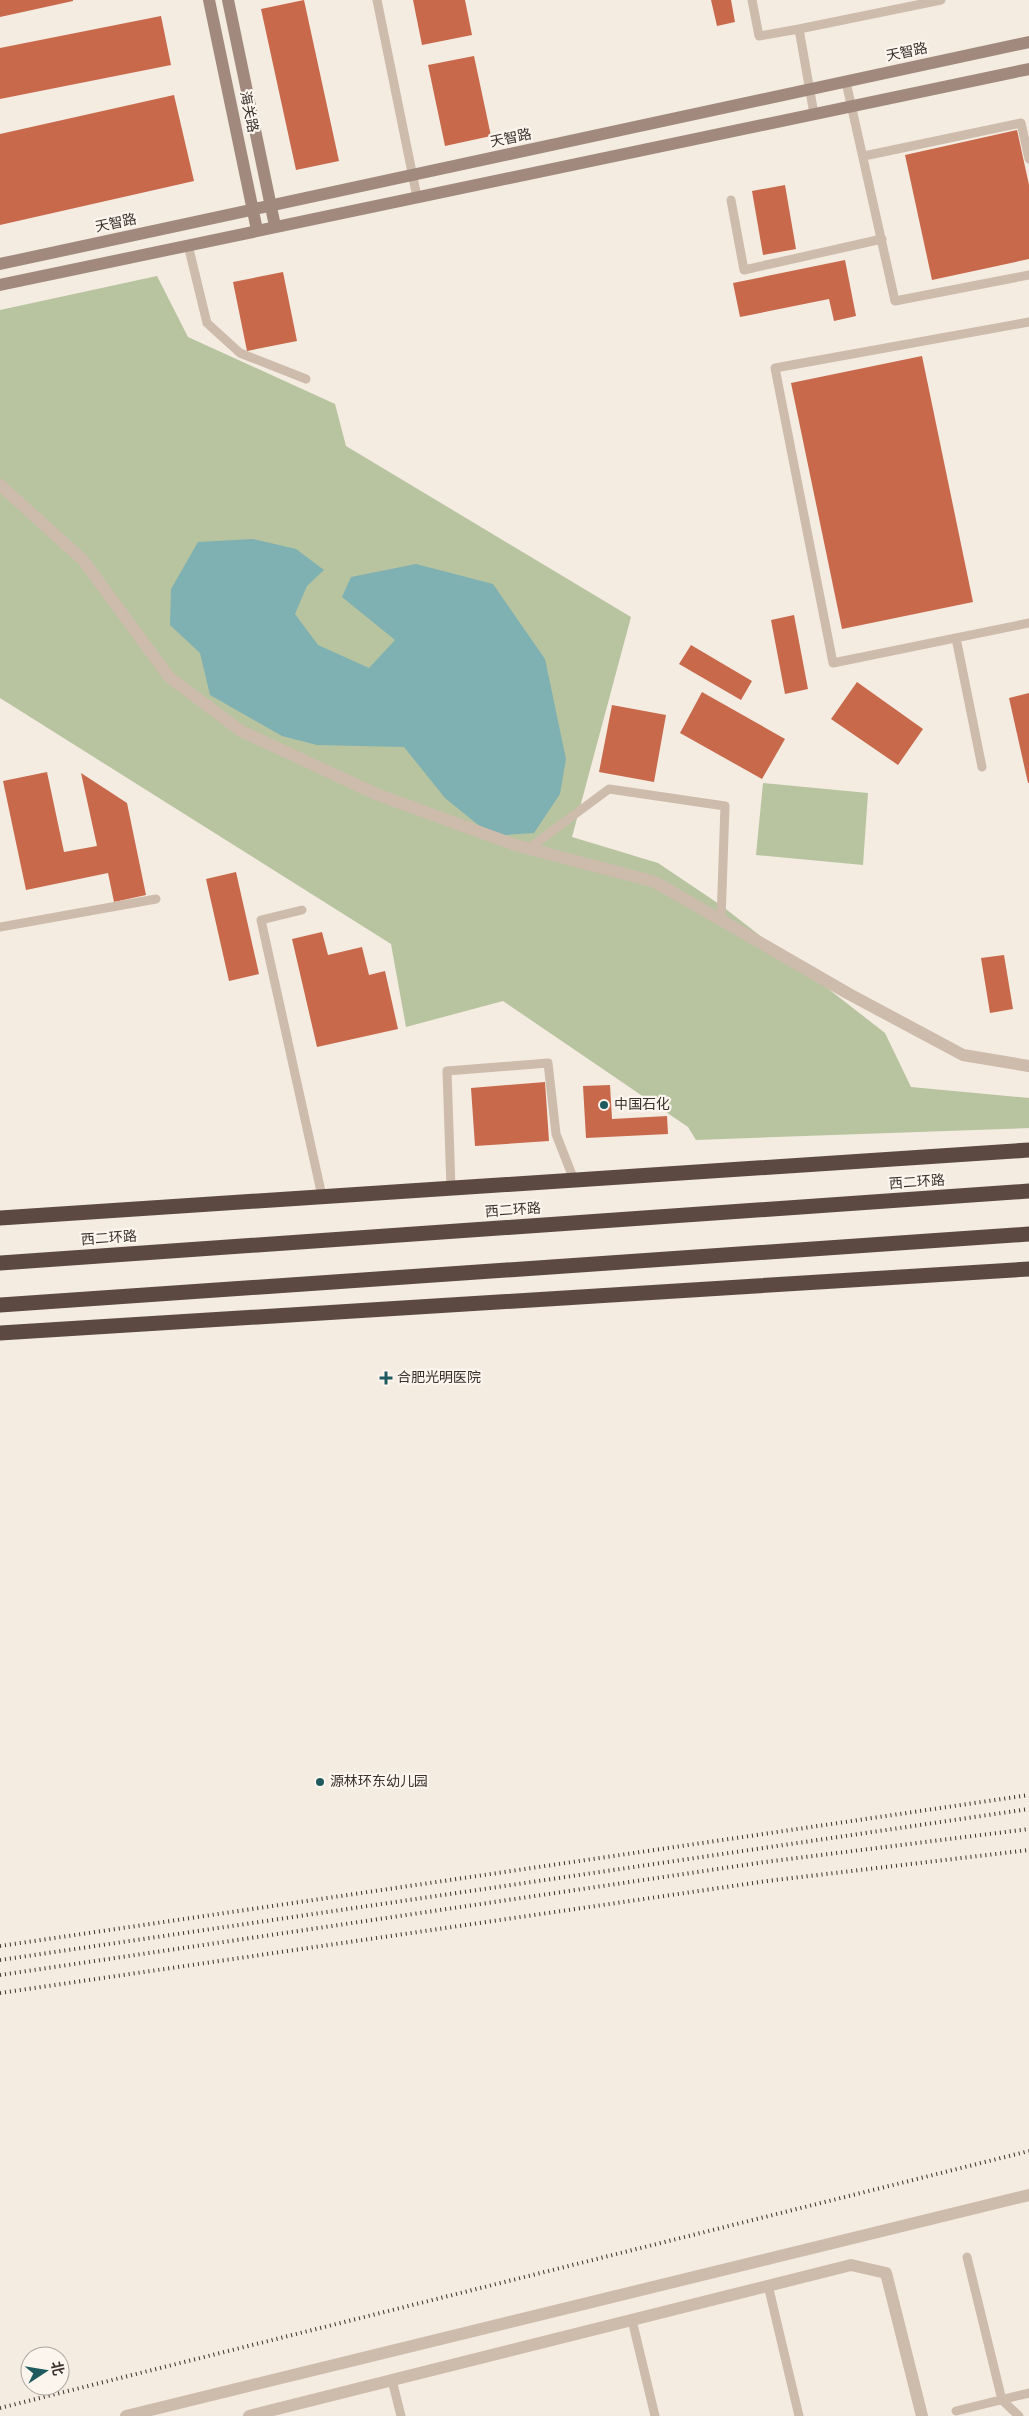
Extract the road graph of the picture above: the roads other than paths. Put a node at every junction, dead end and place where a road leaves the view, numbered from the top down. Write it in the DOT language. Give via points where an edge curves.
graph roads {
  1 [pos="209,0"];
  2 [pos="228,0"];
  3 [pos="377,0"];
  4 [pos="752,0"];
  5 [pos="941,0"];
  6 [pos="799,29"];
  7 [pos="1029,42"];
  8 [pos="1029,68"];
  9 [pos="846,82"];
  10 [pos="810,90"];
  11 [pos="853,105"];
  12 [pos="814,114"];
  13 [pos="864,156"];
  14 [pos="1029,159"];
  15 [pos="414,175"];
  16 [pos="417,196"];
  17 [pos="731,200"];
  18 [pos="271,206"];
  19 [pos="253,210"];
  20 [pos="275,226"];
  21 [pos="257,230"];
  22 [pos="882,239"];
  23 [pos="188,245"];
  24 [pos="0,264"];
  25 [pos="1029,275"];
  26 [pos="0,285"];
  27 [pos="1029,322"];
  28 [pos="306,379"];
  29 [pos="0,485"];
  30 [pos="1029,623"];
  31 [pos="956,638"];
  32 [pos="982,767"];
  33 [pos="528,849"];
  34 [pos="156,899"];
  35 [pos="302,910"];
  36 [pos="721,920"];
  37 [pos="0,926"];
  38 [pos="1029,1066"];
  39 [pos="1029,1150"];
  40 [pos="574,1180"];
  41 [pos="451,1188"];
  42 [pos="1029,1192"];
  43 [pos="322,1196"];
  44 [pos="0,1218"];
  45 [pos="1029,1234"];
  46 [pos="0,1263"];
  47 [pos="1029,1269"];
  48 [pos="0,1305"];
  49 [pos="0,1333"];
  50 [pos="1029,2195"];
  51 [pos="967,2256"];
  52 [pos="768,2286"];
  53 [pos="632,2320"];
  54 [pos="392,2380"];
  55 [pos="1029,2393"];
  56 [pos="1002,2400"];
  57 [pos="291,2411"];
  58 [pos="956,2411"];
  59 [pos="126,2416"];
  60 [pos="249,2416"];
  61 [pos="401,2416"];
  62 [pos="655,2416"];
  63 [pos="799,2416"];
  64 [pos="922,2416"];
  65 [pos="1019,2416"];
  1 -- 19 [label="street, 海关路"];
  2 -- 18 [label="street, 海关路"];
  3 -- 15 [label="lane"];
  4 -- 6 [label="lane" via="759,36"];
  5 -- 6 [label="lane"];
  6 -- 10 [label="lane"];
  7 -- 9 [label="street, 天智路"];
  8 -- 11 [label="street"];
  9 -- 10 [label="street, 天智路"];
  9 -- 11 [label="lane"];
  10 -- 12 [label="lane"];
  10 -- 15 [label="street, 天智路"];
  11 -- 12 [label="street"];
  11 -- 13 [label="lane"];
  12 -- 16 [label="street"];
  13 -- 14 [label="lane" via="1021,123"];
  13 -- 22 [label="lane"];
  15 -- 16 [label="lane"];
  15 -- 18 [label="street, 天智路"];
  16 -- 20 [label="street"];
  17 -- 22 [label="lane" via="744,270"];
  18 -- 19 [label="street, 天智路"];
  18 -- 20 [label="street, 海关路"];
  19 -- 21 [label="street, 海关路"];
  19 -- 24 [label="street, 天智路"];
  20 -- 21 [label="street"];
  21 -- 23 [label="street"];
  22 -- 25 [label="lane" via="896,302"];
  23 -- 26 [label="street"];
  23 -- 28 [label="lane" via="207,323 240,353"];
  27 -- 31 [label="lane" via="775,368 833,663"];
  29 -- 33 [label="street" via="83,560 168,677 241,731 376,794"];
  30 -- 31 [label="lane"];
  31 -- 32 [label="lane"];
  33 -- 36 [label="street" via="655,882"];
  33 -- 36 [label="lane" via="609,789 725,806"];
  34 -- 37 [label="lane"];
  35 -- 43 [label="lane" via="261,920"];
  36 -- 38 [label="street" via="963,1055"];
  39 -- 40 [label="highway, 西二环路"];
  40 -- 41 [label="highway, 西二环路"];
  40 -- 41 [label="lane" via="556,1134 548,1063 447,1071"];
  41 -- 43 [label="highway, 西二环路"];
  42 -- 46 [label="highway, 西二环路"];
  43 -- 44 [label="highway, 西二环路"];
  45 -- 48 [label="highway"];
  47 -- 49 [label="highway"];
  50 -- 59 [label="street"];
  51 -- 56 [label="lane"];
  52 -- 53 [label="street"];
  52 -- 63 [label="lane"];
  52 -- 64 [label="street" via="851,2265 886,2273"];
  53 -- 54 [label="street"];
  53 -- 62 [label="lane"];
  54 -- 57 [label="street"];
  54 -- 61 [label="lane"];
  55 -- 56 [label="lane"];
  56 -- 58 [label="lane"];
  56 -- 65 [label="lane"];
  57 -- 60 [label="street"];
}
